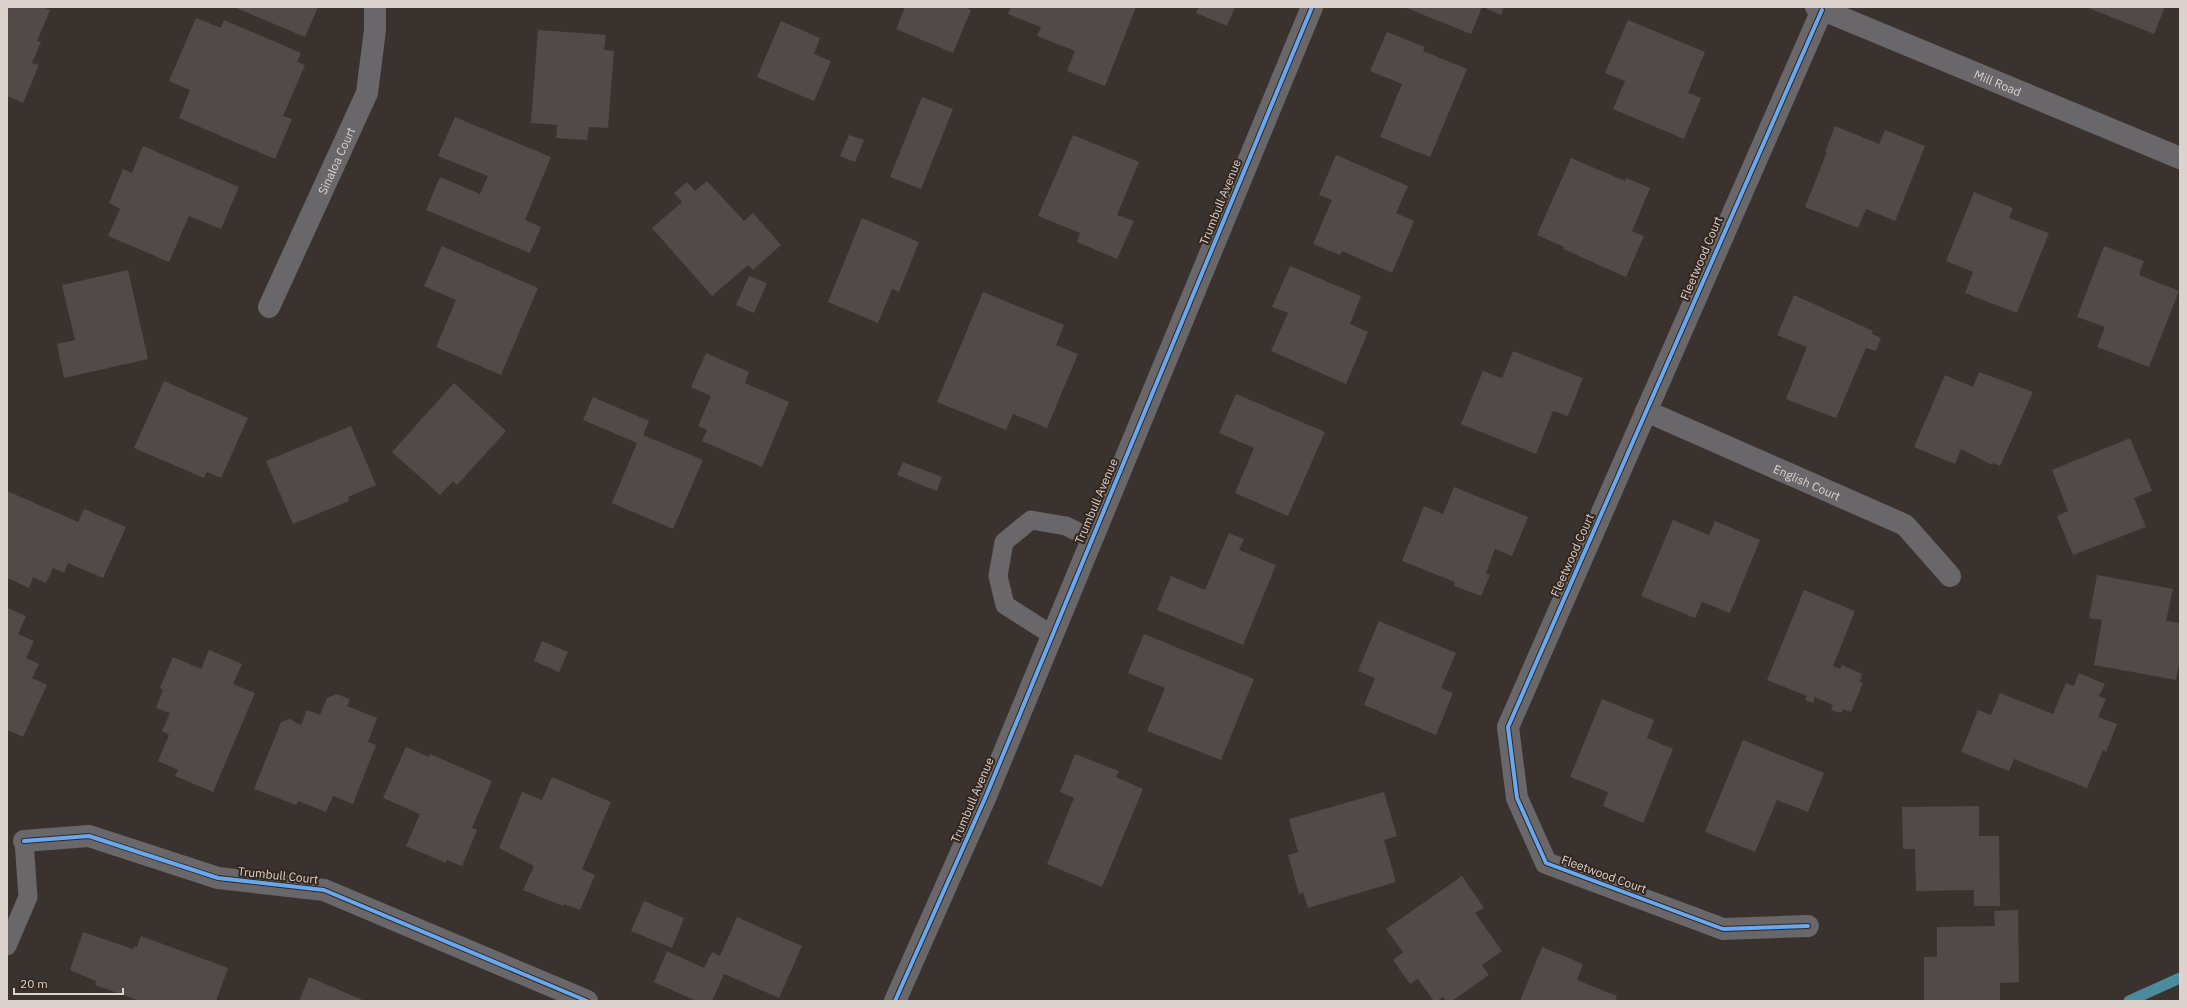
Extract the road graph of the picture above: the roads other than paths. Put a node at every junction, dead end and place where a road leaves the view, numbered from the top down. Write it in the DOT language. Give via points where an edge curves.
graph roads {
  1 [pos="375,7"];
  2 [pos="1312,7"];
  3 [pos="1819,8"];
  4 [pos="2180,158"];
  5 [pos="268,307"];
  6 [pos="1646,411"];
  7 [pos="1092,539"];
  8 [pos="1950,576"];
  9 [pos="1052,635"];
  10 [pos="24,841"];
  11 [pos="1808,926"];
  12 [pos="7,946"];
  13 [pos="587,1001"];
  14 [pos="895,1001"];
  1 -- 5 [label="street, Sinaloa Court" via="375,30 367,93"];
  2 -- 7 [label="street, Trumbull Avenue"];
  3 -- 4 [label="street, Mill Road"];
  3 -- 6 [label="street, Fleetwood Court"];
  6 -- 8 [label="street, English Court" via="1905,525"];
  6 -- 11 [label="street, Fleetwood Court" via="1508,728 1517,798 1546,863 1723,929"];
  7 -- 9 [label="street, Trumbull Avenue"];
  7 -- 9 [label="lane" via="1066,526 1031,520 1004,542 998,576 1005,605"];
  9 -- 14 [label="street, Trumbull Avenue" via="986,796"];
  10 -- 12 [label="lane" via="28,897"];
  10 -- 13 [label="street, Trumbull Court" via="89,836 218,878 324,890"];
}
